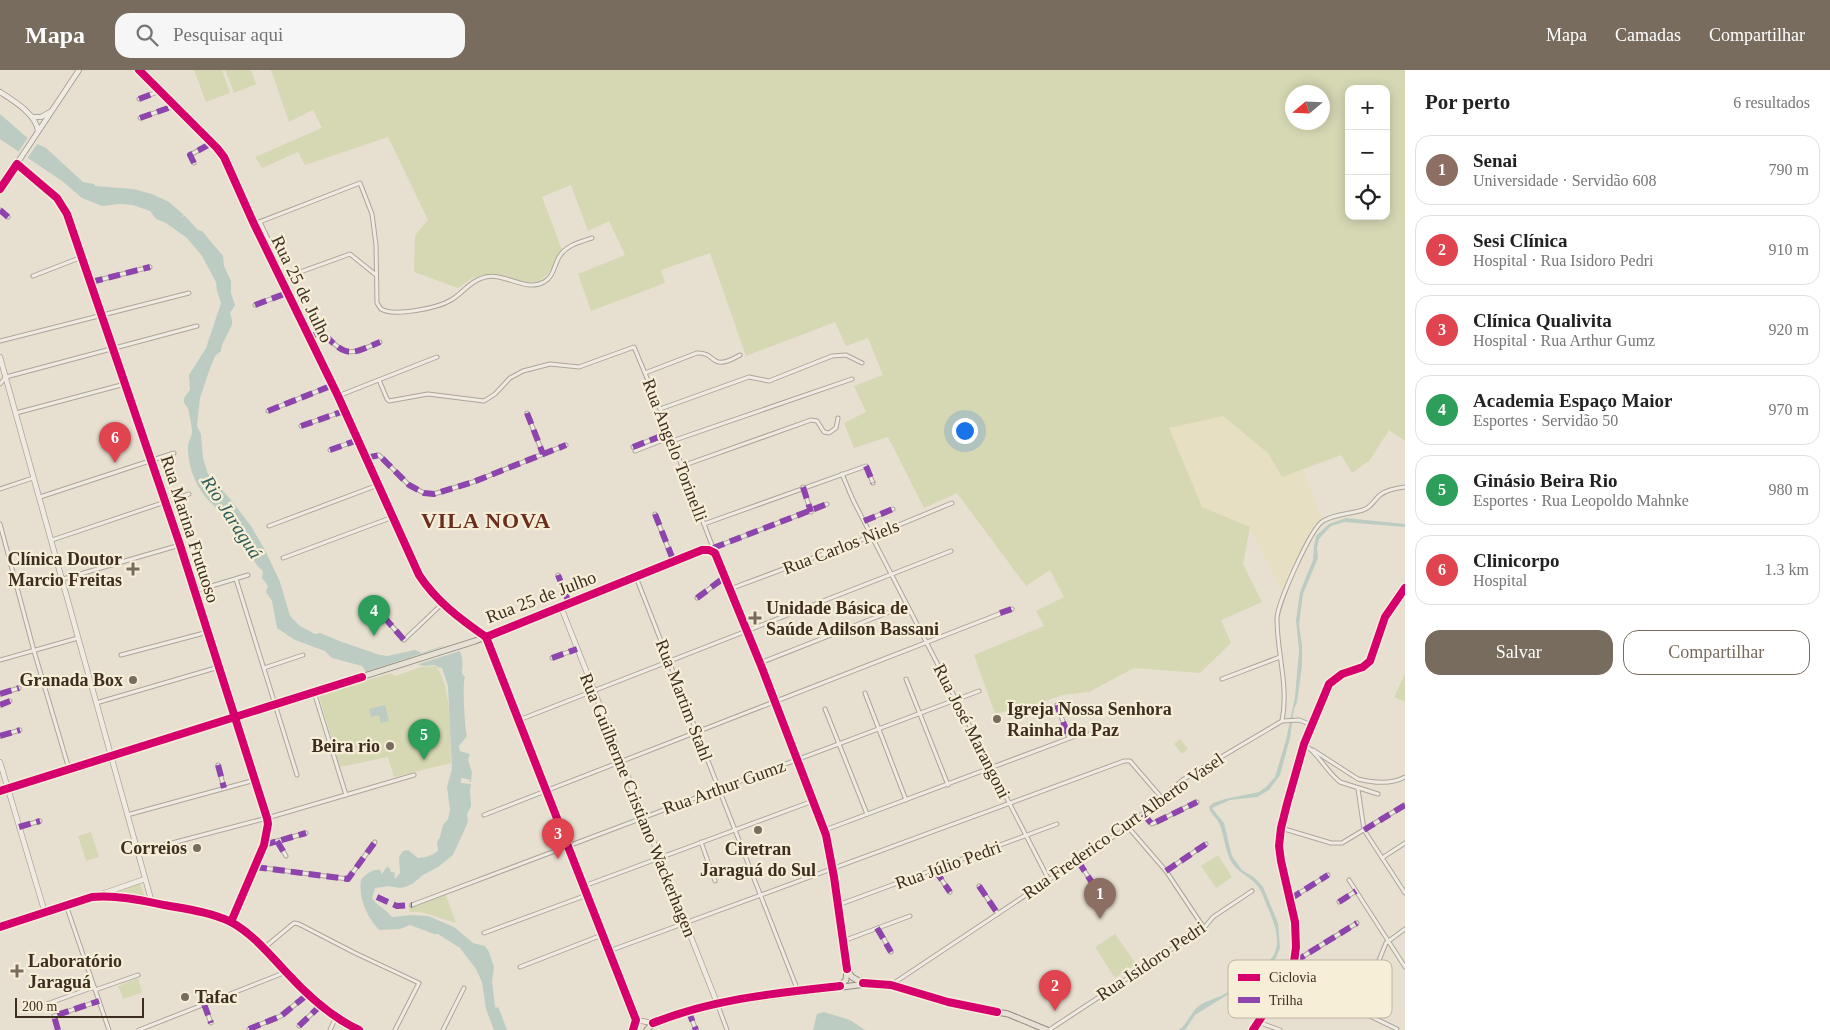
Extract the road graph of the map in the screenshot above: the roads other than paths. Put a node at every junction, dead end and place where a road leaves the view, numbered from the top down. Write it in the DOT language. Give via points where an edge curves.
graph roads {
  1 [pos="79,70"];
  2 [pos="139,70"];
  3 [pos="160,91"];
  4 [pos="0,92"];
  5 [pos="139,99"];
  6 [pos="174,106"];
  7 [pos="51,112"];
  8 [pos="32,117"];
  9 [pos="140,118"];
  10 [pos="37,133"];
  11 [pos="212,143"];
  12 [pos="194,163"];
  13 [pos="17,164"];
  14 [pos="0,189"];
  15 [pos="0,210"];
  16 [pos="8,217"];
  17 [pos="260,222"];
  18 [pos="254,224"];
  19 [pos="592,238"];
  20 [pos="270,243"];
  21 [pos="82,257"];
  22 [pos="150,267"];
  23 [pos="376,275"];
  24 [pos="33,276"];
  25 [pos="280,279"];
  26 [pos="91,282"];
  27 [pos="189,293"];
  28 [pos="287,293"];
  29 [pos="255,305"];
  30 [pos="102,316"];
  31 [pos="197,326"];
  32 [pos="309,338"];
  33 [pos="0,341"];
  34 [pos="380,342"];
  35 [pos="113,349"];
  36 [pos="740,355"];
  37 [pos="0,356"];
  38 [pos="437,357"];
  39 [pos="862,363"];
  40 [pos="645,373"];
  41 [pos="0,376"];
  42 [pos="6,377"];
  43 [pos="852,379"];
  44 [pos="379,380"];
  45 [pos="0,384"];
  46 [pos="125,384"];
  47 [pos="332,385"];
  48 [pos="338,396"];
  49 [pos="660,408"];
  50 [pos="268,411"];
  51 [pos="344,411"];
  52 [pos="16,413"];
  53 [pos="527,413"];
  54 [pos="838,418"];
  55 [pos="300,426"];
  56 [pos="671,437"];
  57 [pos="358,440"];
  58 [pos="566,444"];
  59 [pos="634,449"];
  60 [pos="330,450"];
  61 [pos="174,453"];
  62 [pos="543,454"];
  63 [pos="366,458"];
  64 [pos="152,461"];
  65 [pos="682,466"];
  66 [pos="842,474"];
  67 [pos="34,478"];
  68 [pos="873,483"];
  69 [pos="378,485"];
  70 [pos="1405,486"];
  71 [pos="0,488"];
  72 [pos="803,488"];
  73 [pos="189,494"];
  74 [pos="40,497"];
  75 [pos="166,502"];
  76 [pos="952,503"];
  77 [pos="827,504"];
  78 [pos="893,510"];
  79 [pos="811,512"];
  80 [pos="655,514"];
  81 [pos="393,517"];
  82 [pos="864,521"];
  83 [pos="0,524"];
  84 [pos="704,524"];
  85 [pos="269,526"];
  86 [pos="872,536"];
  87 [pos="52,540"];
  88 [pos="180,545"];
  89 [pos="714,551"];
  90 [pos="951,551"];
  91 [pos="283,558"];
  92 [pos="674,562"];
  93 [pos="891,574"];
  94 [pos="248,575"];
  95 [pos="558,575"];
  96 [pos="636,577"];
  97 [pos="725,577"];
  98 [pos="63,579"];
  99 [pos="236,579"];
  100 [pos="1405,588"];
  101 [pos="730,589"];
  102 [pos="195,591"];
  103 [pos="697,598"];
  104 [pos="569,603"];
  105 [pos="442,604"];
  106 [pos="907,605"];
  107 [pos="561,607"];
  108 [pos="1012,609"];
  109 [pos="384,617"];
  110 [pos="747,631"];
  111 [pos="208,632"];
  112 [pos="486,637"];
  113 [pos="78,638"];
  114 [pos="926,642"];
  115 [pos="577,649"];
  116 [pos="34,651"];
  117 [pos="121,655"];
  118 [pos="303,655"];
  119 [pos="552,658"];
  120 [pos="1280,658"];
  121 [pos="0,660"];
  122 [pos="669,661"];
  123 [pos="760,663"];
  124 [pos="219,667"];
  125 [pos="264,668"];
  126 [pos="906,679"];
  127 [pos="1222,679"];
  128 [pos="19,688"];
  129 [pos="593,691"];
  130 [pos="979,691"];
  131 [pos="314,692"];
  132 [pos="865,693"];
  133 [pos="0,694"];
  134 [pos="955,700"];
  135 [pos="10,701"];
  136 [pos="775,702"];
  137 [pos="96,703"];
  138 [pos="275,704"];
  139 [pos="0,705"];
  140 [pos="1057,705"];
  141 [pos="825,709"];
  142 [pos="920,713"];
  143 [pos="235,717"];
  144 [pos="519,720"];
  145 [pos="1282,721"];
  146 [pos="1312,725"];
  147 [pos="879,729"];
  148 [pos="20,730"];
  149 [pos="697,732"];
  150 [pos="1086,732"];
  151 [pos="0,736"];
  152 [pos="1069,738"];
  153 [pos="1304,744"];
  154 [pos="839,745"];
  155 [pos="1313,750"];
  156 [pos="111,756"];
  157 [pos="797,760"];
  158 [pos="622,761"];
  159 [pos="0,762"];
  160 [pos="218,765"];
  161 [pos="991,768"];
  162 [pos="69,769"];
  163 [pos="297,775"];
  164 [pos="414,775"];
  165 [pos="1405,777"];
  166 [pos="255,780"];
  167 [pos="948,785"];
  168 [pos="224,788"];
  169 [pos="8,789"];
  170 [pos="720,789"];
  171 [pos="1358,789"];
  172 [pos="0,791"];
  173 [pos="547,791"];
  174 [pos="1378,794"];
  175 [pos="346,795"];
  176 [pos="1161,797"];
  177 [pos="906,800"];
  178 [pos="813,801"];
  179 [pos="1197,802"];
  180 [pos="1010,803"];
  181 [pos="1405,806"];
  182 [pos="868,814"];
  183 [pos="1143,814"];
  184 [pos="127,815"];
  185 [pos="484,815"];
  186 [pos="644,817"];
  187 [pos="266,818"];
  188 [pos="40,821"];
  189 [pos="1057,824"];
  190 [pos="1128,826"];
  191 [pos="19,827"];
  192 [pos="1281,828"];
  193 [pos="736,830"];
  194 [pos="824,830"];
  195 [pos="1364,830"];
  196 [pos="306,833"];
  197 [pos="1026,836"];
  198 [pos="277,841"];
  199 [pos="375,842"];
  200 [pos="700,842"];
  201 [pos="1405,843"];
  202 [pos="1206,844"];
  203 [pos="264,845"];
  204 [pos="568,846"];
  205 [pos="138,852"];
  206 [pos="286,856"];
  207 [pos="659,858"];
  208 [pos="1382,858"];
  209 [pos="1078,861"];
  210 [pos="256,867"];
  211 [pos="833,868"];
  212 [pos="935,870"];
  213 [pos="1166,871"];
  214 [pos="1327,874"];
  215 [pos="145,879"];
  216 [pos="1049,880"];
  217 [pos="1349,880"];
  218 [pos="715,881"];
  219 [pos="1093,884"];
  220 [pos="584,886"];
  221 [pos="979,886"];
  222 [pos="1252,891"];
  223 [pos="1356,891"];
  224 [pos="950,892"];
  225 [pos="1405,893"];
  226 [pos="587,895"];
  227 [pos="761,895"];
  228 [pos="92,897"];
  229 [pos="1290,899"];
  230 [pos="152,902"];
  231 [pos="1339,902"];
  232 [pos="412,905"];
  233 [pos="838,905"];
  234 [pos="66,906"];
  235 [pos="45,912"];
  236 [pos="998,914"];
  237 [pos="910,916"];
  238 [pos="231,922"];
  239 [pos="685,923"];
  240 [pos="1357,924"];
  241 [pos="0,927"];
  242 [pos="878,928"];
  243 [pos="1204,928"];
  244 [pos="1405,929"];
  245 [pos="484,934"];
  246 [pos="603,935"];
  247 [pos="843,941"];
  248 [pos="1388,941"];
  249 [pos="264,948"];
  250 [pos="609,951"];
  251 [pos="891,952"];
  252 [pos="1294,960"];
  253 [pos="1297,960"];
  254 [pos="1380,960"];
  255 [pos="520,967"];
  256 [pos="1405,967"];
  257 [pos="847,969"];
  258 [pos="286,972"];
  259 [pos="138,975"];
  260 [pos="863,983"];
  261 [pos="891,985"];
  262 [pos="840,986"];
  263 [pos="95,988"];
  264 [pos="464,988"];
  265 [pos="798,991"];
  266 [pos="308,994"];
  267 [pos="99,1001"];
  268 [pos="717,1003"];
  269 [pos="47,1004"];
  270 [pos="204,1004"];
  271 [pos="321,1005"];
  272 [pos="688,1010"];
  273 [pos="336,1017"];
  274 [pos="1261,1018"];
  275 [pos="1375,1018"];
  276 [pos="636,1020"];
  277 [pos="1258,1022"];
  278 [pos="211,1023"];
  279 [pos="653,1023"];
  280 [pos="299,1026"];
  281 [pos="249,1029"];
  282 [pos="1398,1029"];
  283 [pos="58,1030"];
  284 [pos="109,1030"];
  285 [pos="139,1030"];
  286 [pos="330,1030"];
  287 [pos="359,1030"];
  288 [pos="395,1030"];
  289 [pos="443,1030"];
  290 [pos="633,1030"];
  291 [pos="647,1030"];
  292 [pos="696,1030"];
  293 [pos="727,1030"];
  294 [pos="1048,1030"];
  295 [pos="1253,1030"];
  296 [pos="1280,1030"];
  1 -- 7 [label="street"];
  2 -- 3 [label="street, Rua 25 de Julho"];
  3 -- 5 [label="street"];
  3 -- 6 [label="street, Rua 25 de Julho"];
  4 -- 8 [label="street"];
  6 -- 9 [label="street"];
  6 -- 11 [label="street, Rua 25 de Julho"];
  7 -- 8 [label="street"];
  7 -- 10 [label="street"];
  8 -- 10 [label="street" via="37,123"];
  10 -- 13 [label="street"];
  11 -- 12 [label="street" via="190,155"];
  11 -- 18 [label="street, Rua 25 de Julho" via="226,162"];
  13 -- 14 [label="street"];
  13 -- 21 [label="street, Rua Marina Frutuoso" via="63,206"];
  15 -- 16 [label="street"];
  17 -- 18 [label="street"];
  17 -- 20 [label="street"];
  17 -- 23 [label="street" via="360,183 372,214"];
  18 -- 25 [label="street, Rua 25 de Julho"];
  19 -- 23 [label="street" via="565,250 543,283 528,286 484,277 444,304 401,312 384,311 378,306"];
  21 -- 24 [label="street"];
  21 -- 26 [label="street, Rua Marina Frutuoso"];
  22 -- 26 [label="street"];
  23 -- 25 [label="street" via="350,254"];
  25 -- 28 [label="street, Rua 25 de Julho"];
  26 -- 30 [label="street, Rua Marina Frutuoso"];
  27 -- 30 [label="street"];
  28 -- 29 [label="street"];
  28 -- 32 [label="street, Rua 25 de Julho"];
  30 -- 33 [label="street"];
  30 -- 35 [label="street, Rua Marina Frutuoso"];
  31 -- 35 [label="street"];
  32 -- 34 [label="street" via="318,332 323,333 350,353"];
  32 -- 47 [label="street, Rua 25 de Julho"];
  35 -- 42 [label="street"];
  35 -- 46 [label="street, Rua Marina Frutuoso"];
  36 -- 40 [label="street" via="723,363 704,353 697,353"];
  37 -- 42 [label="street"];
  38 -- 44 [label="street"];
  39 -- 49 [label="street" via="840,355 769,381 747,377"];
  40 -- 44 [label="street, Rua Angelo Torinelli" via="634,347 579,367 550,364 523,371 484,401 428,394 389,401"];
  40 -- 49 [label="street, Rua Angelo Torinelli"];
  41 -- 42 [label="street"];
  42 -- 45 [label="street"];
  42 -- 52 [label="street"];
  43 -- 56 [label="street"];
  44 -- 48 [label="street"];
  46 -- 52 [label="street"];
  46 -- 64 [label="street, Rua Marina Frutuoso"];
  47 -- 48 [label="street, Rua 25 de Julho"];
  47 -- 50 [label="street"];
  48 -- 51 [label="street, Rua 25 de Julho"];
  49 -- 56 [label="street, Rua Angelo Torinelli"];
  51 -- 55 [label="street"];
  51 -- 57 [label="street, Rua 25 de Julho"];
  52 -- 67 [label="street"];
  53 -- 62 [label="street"];
  54 -- 65 [label="street" via="836,428 829,433 824,432 817,421 811,420"];
  56 -- 59 [label="street"];
  56 -- 65 [label="street, Rua Angelo Torinelli"];
  57 -- 60 [label="street"];
  57 -- 63 [label="street, Rua 25 de Julho"];
  58 -- 62 [label="street"];
  61 -- 64 [label="street"];
  62 -- 63 [label="street" via="434,494 408,485 381,457"];
  63 -- 69 [label="street, Rua 25 de Julho"];
  64 -- 74 [label="street"];
  64 -- 75 [label="street, Rua Marina Frutuoso"];
  65 -- 84 [label="street, Rua Angelo Torinelli"];
  66 -- 68 [label="street" via="866,466"];
  66 -- 72 [label="street"];
  66 -- 82 [label="street, Rua José Marangoni"];
  67 -- 71 [label="street"];
  67 -- 74 [label="street"];
  69 -- 81 [label="street, Rua 25 de Julho"];
  69 -- 85 [label="street"];
  70 -- 120 [label="street" via="1382,494 1365,510 1330,517 1316,526 1277,610"];
  72 -- 79 [label="street"];
  72 -- 84 [label="street"];
  73 -- 75 [label="street"];
  74 -- 87 [label="street"];
  75 -- 87 [label="street"];
  75 -- 88 [label="street, Rua Marina Frutuoso"];
  76 -- 86 [label="street, Rua Carlos Niels"];
  77 -- 79 [label="street"];
  78 -- 82 [label="street"];
  79 -- 89 [label="street"];
  80 -- 92 [label="street"];
  81 -- 91 [label="street"];
  81 -- 105 [label="street, Rua 25 de Julho" via="419,575"];
  82 -- 86 [label="street, Rua José Marangoni"];
  83 -- 116 [label="street"];
  84 -- 89 [label="street, Rua Angelo Torinelli"];
  86 -- 93 [label="street, Rua José Marangoni"];
  86 -- 101 [label="street, Rua Carlos Niels"];
  87 -- 98 [label="street"];
  88 -- 98 [label="street"];
  88 -- 102 [label="street, Rua Marina Frutuoso"];
  89 -- 92 [label="main road, Rua 25 de Julho" via="702,550"];
  89 -- 97 [label="main road"];
  90 -- 93 [label="street"];
  92 -- 96 [label="main road, Rua 25 de Julho"];
  93 -- 106 [label="street, Rua José Marangoni"];
  93 -- 110 [label="street"];
  94 -- 99 [label="street"];
  95 -- 104 [label="street"];
  96 -- 104 [label="main road, Rua 25 de Julho"];
  96 -- 122 [label="street, Rua Martim Stahl"];
  97 -- 101 [label="main road"];
  97 -- 103 [label="street"];
  98 -- 113 [label="street"];
  99 -- 102 [label="street"];
  99 -- 125 [label="street"];
  100 -- 146 [label="street" via="1385,617 1370,660 1334,679"];
  101 -- 110 [label="main road"];
  102 -- 111 [label="street, Rua Marina Frutuoso"];
  104 -- 107 [label="main road, Rua 25 de Julho"];
  105 -- 109 [label="street" via="404,640"];
  105 -- 112 [label="street, Rua 25 de Julho"];
  106 -- 114 [label="street, Rua José Marangoni"];
  106 -- 123 [label="street"];
  107 -- 112 [label="main road, Rua 25 de Julho"];
  107 -- 115 [label="street, Rua Guilherme Cristiano Wackerhagen"];
  108 -- 114 [label="street"];
  110 -- 122 [label="street"];
  110 -- 123 [label="main road"];
  111 -- 117 [label="street"];
  111 -- 124 [label="street, Rua Marina Frutuoso"];
  112 -- 131 [label="main road"];
  112 -- 144 [label="street"];
  113 -- 116 [label="street"];
  113 -- 137 [label="street"];
  114 -- 134 [label="street, Rua José Marangoni"];
  114 -- 136 [label="street"];
  115 -- 119 [label="street"];
  115 -- 129 [label="street, Rua Guilherme Cristiano Wackerhagen"];
  116 -- 121 [label="street"];
  116 -- 162 [label="street"];
  118 -- 125 [label="street"];
  120 -- 127 [label="street"];
  120 -- 145 [label="street" via="1285,698"];
  122 -- 129 [label="street"];
  122 -- 149 [label="street, Rua Martim Stahl"];
  123 -- 136 [label="main road"];
  124 -- 137 [label="street"];
  124 -- 143 [label="street, Rua Marina Frutuoso"];
  125 -- 138 [label="street"];
  126 -- 142 [label="street"];
  128 -- 133 [label="street"];
  129 -- 144 [label="street"];
  129 -- 158 [label="street, Rua Guilherme Cristiano Wackerhagen"];
  130 -- 134 [label="street, Rua Arthur Gumz"];
  131 -- 138 [label="main road"];
  131 -- 175 [label="street"];
  132 -- 147 [label="street"];
  134 -- 142 [label="street, Rua Arthur Gumz"];
  134 -- 161 [label="street, Rua José Marangoni"];
  135 -- 139 [label="street"];
  136 -- 149 [label="street"];
  136 -- 157 [label="main road"];
  137 -- 156 [label="street"];
  138 -- 143 [label="main road"];
  138 -- 163 [label="street"];
  140 -- 152 [label="street"];
  141 -- 154 [label="street"];
  142 -- 147 [label="street, Rua Arthur Gumz"];
  142 -- 167 [label="street"];
  143 -- 156 [label="main road"];
  143 -- 166 [label="street, Rua Marina Frutuoso"];
  144 -- 173 [label="street"];
  145 -- 146 [label="street, Rua Frederico Curt Alberto Vasel" via="1299,720"];
  145 -- 176 [label="street, Rua Frederico Curt Alberto Vasel" via="1184,779"];
  146 -- 153 [label="street"];
  147 -- 154 [label="street, Rua Arthur Gumz"];
  147 -- 177 [label="street"];
  148 -- 151 [label="street"];
  149 -- 158 [label="street"];
  149 -- 170 [label="street, Rua Martim Stahl"];
  150 -- 152 [label="street"];
  152 -- 161 [label="street"];
  153 -- 155 [label="street"];
  153 -- 192 [label="street"];
  154 -- 157 [label="street, Rua Arthur Gumz"];
  154 -- 182 [label="street"];
  155 -- 165 [label="street" via="1358,779 1395,782"];
  155 -- 171 [label="street" via="1335,778"];
  156 -- 162 [label="main road"];
  156 -- 184 [label="street"];
  157 -- 170 [label="street, Rua Arthur Gumz"];
  157 -- 178 [label="main road"];
  158 -- 173 [label="street"];
  158 -- 186 [label="street, Rua Guilherme Cristiano Wackerhagen"];
  159 -- 169 [label="street"];
  160 -- 168 [label="street"];
  161 -- 167 [label="street"];
  161 -- 180 [label="street, Rua José Marangoni"];
  162 -- 169 [label="main road"];
  164 -- 175 [label="street"];
  166 -- 168 [label="street"];
  166 -- 187 [label="street, Rua Marina Frutuoso"];
  167 -- 177 [label="street"];
  168 -- 184 [label="street"];
  169 -- 172 [label="main road"];
  169 -- 191 [label="street"];
  170 -- 186 [label="street, Rua Arthur Gumz"];
  170 -- 193 [label="street, Rua Martim Stahl"];
  171 -- 174 [label="street"];
  171 -- 195 [label="street"];
  173 -- 185 [label="street"];
  173 -- 204 [label="street"];
  175 -- 187 [label="street"];
  176 -- 180 [label="street" via="1127,760"];
  176 -- 183 [label="street, Rua Frederico Curt Alberto Vasel"];
  177 -- 182 [label="street"];
  178 -- 193 [label="street"];
  178 -- 194 [label="main road"];
  179 -- 183 [label="street" via="1152,824"];
  180 -- 197 [label="street, Rua José Marangoni"];
  180 -- 211 [label="street"];
  181 -- 195 [label="street"];
  182 -- 194 [label="street"];
  183 -- 190 [label="street, Rua Frederico Curt Alberto Vasel"];
  184 -- 205 [label="street"];
  186 -- 204 [label="street, Rua Arthur Gumz"];
  186 -- 207 [label="street, Rua Guilherme Cristiano Wackerhagen"];
  187 -- 203 [label="street, Rua Marina Frutuoso"];
  187 -- 205 [label="street"];
  188 -- 191 [label="street"];
  189 -- 197 [label="street, Rua Júlio Pedri"];
  190 -- 209 [label="street, Rua Frederico Curt Alberto Vasel"];
  190 -- 213 [label="street"];
  191 -- 235 [label="street"];
  192 -- 195 [label="street" via="1337,844"];
  192 -- 229 [label="street" via="1280,854"];
  193 -- 200 [label="street"];
  193 -- 227 [label="street, Rua Martim Stahl"];
  194 -- 211 [label="main road"];
  195 -- 208 [label="street"];
  196 -- 198 [label="street"];
  197 -- 212 [label="street, Rua Júlio Pedri"];
  197 -- 216 [label="street, Rua José Marangoni"];
  198 -- 203 [label="street"];
  198 -- 206 [label="street"];
  199 -- 210 [label="street" via="348,879"];
  200 -- 207 [label="street"];
  200 -- 218 [label="street"];
  201 -- 208 [label="street"];
  202 -- 213 [label="street"];
  203 -- 210 [label="street, Rua Marina Frutuoso"];
  204 -- 220 [label="street"];
  204 -- 232 [label="street, Rua Arthur Gumz"];
  205 -- 215 [label="street"];
  207 -- 220 [label="street"];
  207 -- 239 [label="street, Rua Guilherme Cristiano Wackerhagen"];
  208 -- 225 [label="street"];
  209 -- 216 [label="street, Rua Frederico Curt Alberto Vasel"];
  209 -- 219 [label="street"];
  210 -- 238 [label="street, Rua Marina Frutuoso"];
  211 -- 227 [label="street"];
  211 -- 233 [label="main road"];
  212 -- 224 [label="street"];
  212 -- 233 [label="street, Rua Júlio Pedri"];
  213 -- 243 [label="street"];
  214 -- 229 [label="street"];
  215 -- 228 [label="street"];
  215 -- 230 [label="street"];
  216 -- 236 [label="street, Rua Frederico Curt Alberto Vasel"];
  217 -- 223 [label="street"];
  220 -- 226 [label="street"];
  221 -- 236 [label="street"];
  222 -- 243 [label="street, Rua Isidoro Pedri" via="1214,917"];
  223 -- 231 [label="street"];
  223 -- 248 [label="street"];
  226 -- 245 [label="street"];
  226 -- 246 [label="street"];
  227 -- 239 [label="street"];
  227 -- 265 [label="street, Rua Martim Stahl"];
  228 -- 230 [label="main road"];
  228 -- 234 [label="main road"];
  229 -- 252 [label="street" via="1296,933"];
  230 -- 238 [label="main road" via="202,912"];
  233 -- 247 [label="main road"];
  234 -- 235 [label="main road"];
  234 -- 263 [label="street"];
  235 -- 241 [label="main road"];
  236 -- 261 [label="street, Rua Frederico Curt Alberto Vasel"];
  237 -- 242 [label="street"];
  238 -- 249 [label="main road"];
  239 -- 250 [label="street"];
  239 -- 268 [label="street, Rua Guilherme Cristiano Wackerhagen"];
  240 -- 253 [label="street"];
  242 -- 247 [label="street"];
  242 -- 251 [label="street"];
  243 -- 294 [label="street, Rua Isidoro Pedri"];
  244 -- 248 [label="street"];
  246 -- 250 [label="street"];
  246 -- 255 [label="street"];
  247 -- 257 [label="main road"];
  248 -- 254 [label="street"];
  248 -- 256 [label="street"];
  249 -- 258 [label="main road"];
  249 -- 288 [label="street" via="294,923 299,924 419,983"];
  250 -- 276 [label="street"];
  257 -- 260 [label="main road" via="852,978"];
  257 -- 262 [label="main road" via="846,980"];
  258 -- 266 [label="main road"];
  258 -- 270 [label="street"];
  259 -- 263 [label="street"];
  260 -- 261 [label="main road"];
  260 -- 262 [label="main road"];
  261 -- 294 [label="main road" via="948,1002 1008,1014"];
  262 -- 265 [label="main road"];
  263 -- 267 [label="street"];
  263 -- 269 [label="street"];
  264 -- 289 [label="street"];
  265 -- 268 [label="main road"];
  266 -- 271 [label="main road"];
  266 -- 281 [label="street" via="281,1016"];
  267 -- 283 [label="street" via="54,1016"];
  267 -- 284 [label="street"];
  268 -- 272 [label="main road"];
  268 -- 293 [label="street"];
  270 -- 278 [label="street"];
  270 -- 285 [label="street"];
  271 -- 273 [label="main road"];
  271 -- 280 [label="street"];
  272 -- 279 [label="main road"];
  272 -- 292 [label="street"];
  273 -- 286 [label="street"];
  273 -- 287 [label="main road"];
  274 -- 277 [label="street"];
  275 -- 282 [label="street"];
  276 -- 279 [label="street"];
  276 -- 290 [label="street"];
  277 -- 295 [label="street"];
  277 -- 296 [label="street"];
  279 -- 291 [label="main road"];
}
